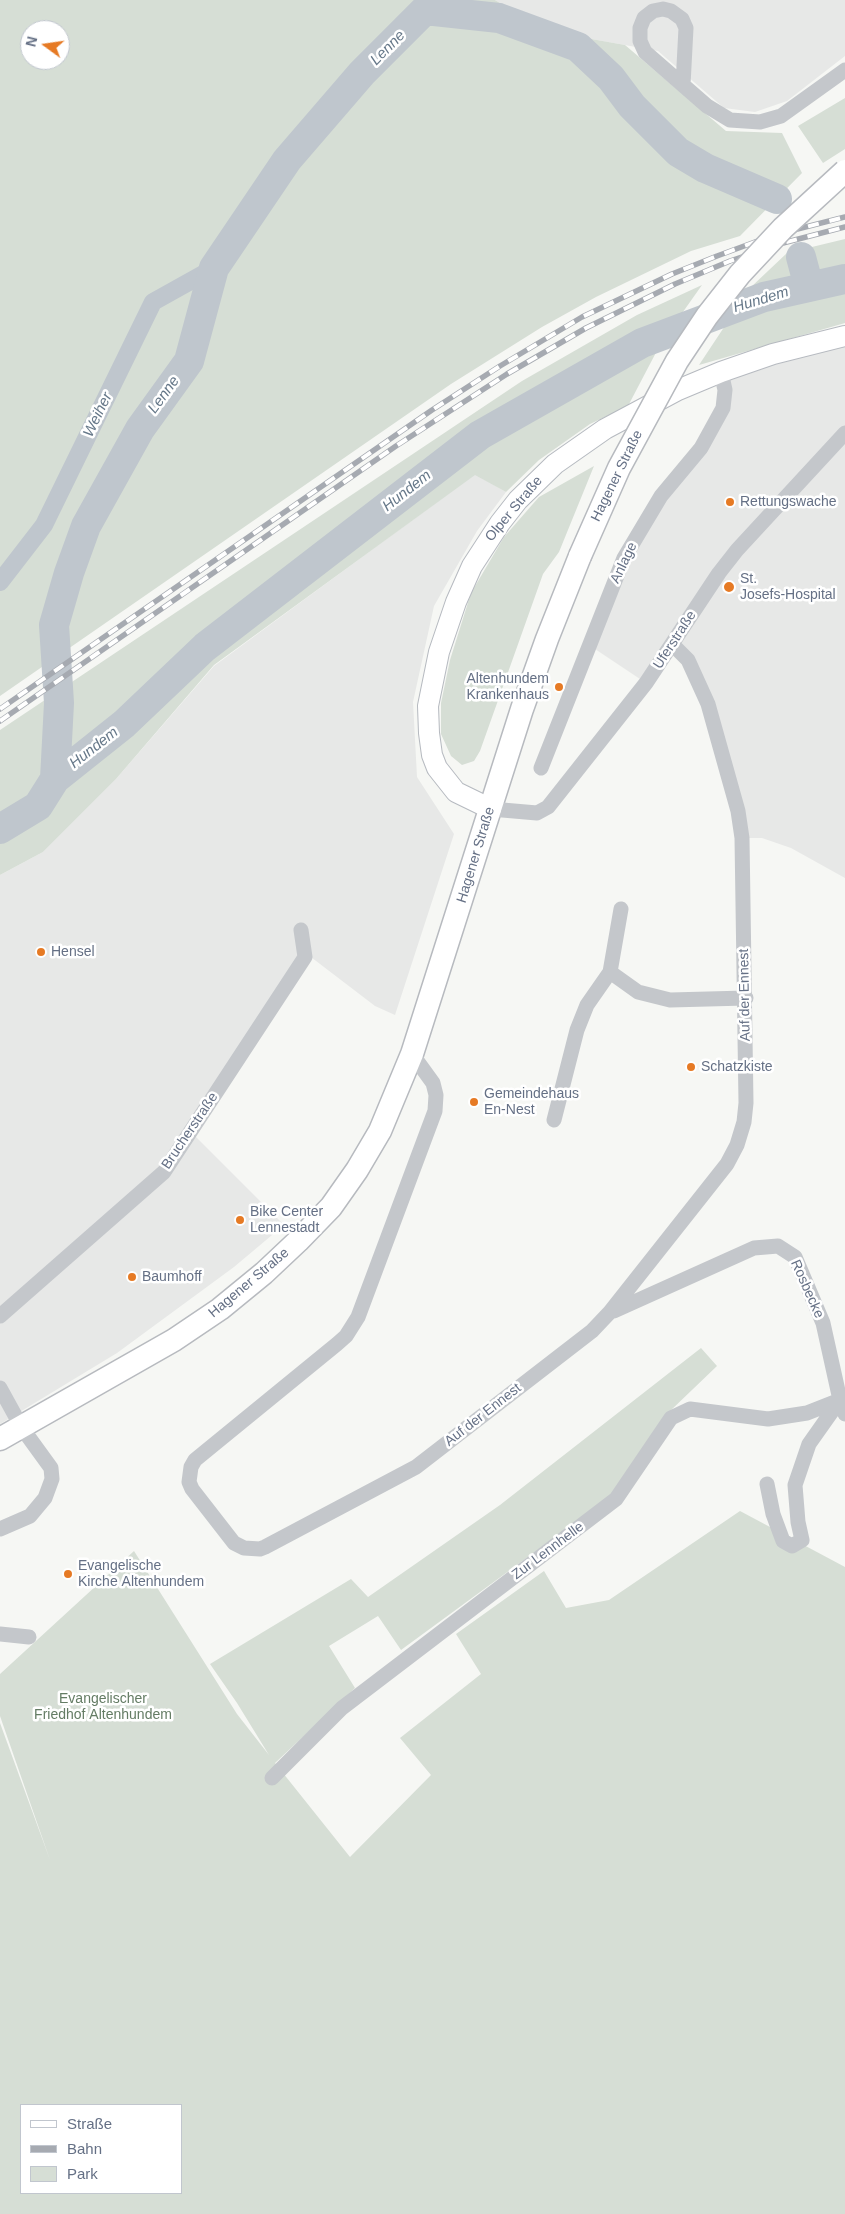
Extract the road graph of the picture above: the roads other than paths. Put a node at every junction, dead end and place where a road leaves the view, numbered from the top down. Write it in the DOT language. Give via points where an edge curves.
graph roads {
  1 [pos="845,70"];
  2 [pos="683,85"];
  3 [pos="845,171"];
  4 [pos="845,336"];
  5 [pos="721,372"];
  6 [pos="845,433"];
  7 [pos="672,644"];
  8 [pos="541,768"];
  9 [pos="491,809"];
  10 [pos="621,910"];
  11 [pos="302,930"];
  12 [pos="610,972"];
  13 [pos="746,998"];
  14 [pos="412,1054"];
  15 [pos="554,1120"];
  16 [pos="610,1312"];
  17 [pos="0,1316"];
  18 [pos="0,1388"];
  19 [pos="840,1400"];
  20 [pos="845,1414"];
  21 [pos="22,1428"];
  22 [pos="0,1439"];
  23 [pos="767,1484"];
  24 [pos="0,1529"];
  25 [pos="0,1634"];
  26 [pos="29,1637"];
  27 [pos="272,1778"];
  1 -- 2 [label="street" via="781,116 760,122 730,120"];
  2 -- 2 [label="street" via="686,28 682,19 671,12 663,9 653,11 644,18 640,42 645,52"];
  3 -- 9 [label="main road, Hagener Straße, bridge" via="783,228 740,274 677,361 619,468 580,556 546,639"];
  4 -- 5 [label="main road, Olper Straße" via="773,354"];
  5 -- 8 [label="street, Anlage" via="725,390 723,408 700,448 661,496 624,558"];
  5 -- 9 [label="main road, Olper Straße" via="678,390 605,429 570,452 518,500 472,566 449,622 432,679 428,733 432,755 443,778 462,796"];
  6 -- 7 [label="street, Uferstraße" via="737,550"];
  7 -- 9 [label="street, Uferstraße" via="646,683 548,807 530,813"];
  7 -- 13 [label="street, Auf der Ennest" via="688,660 708,704 738,811 742,838"];
  9 -- 14 [label="main road, Hagener Straße"];
  10 -- 12 [label="street"];
  11 -- 17 [label="street, Brucherstraße" via="305,957 164,1172"];
  12 -- 13 [label="street" via="638,992 670,1000"];
  12 -- 15 [label="street" via="587,1005 576,1030"];
  13 -- 16 [label="street, Auf der Ennest" via="746,1103 737,1145 727,1164"];
  14 -- 16 [label="street, Auf der Ennest" via="433,1083 435,1110 358,1317 337,1344 195,1460 189,1474 192,1489 234,1543 244,1548 265,1547 416,1467 592,1331"];
  14 -- 21 [label="main road, Hagener Straße" via="369,1151 331,1207 298,1241 257,1279 197,1325"];
  16 -- 19 [label="street, Rosbecke" via="754,1248 778,1246 795,1257 823,1324"];
  18 -- 21 [label="street"];
  19 -- 20 [label="street, Rosbecke"];
  19 -- 23 [label="street" via="809,1444 795,1485 802,1540 792,1546 783,1541"];
  19 -- 27 [label="street, Zur Lennhelle" via="807,1412 768,1419 690,1409 671,1418 616,1499 342,1708"];
  21 -- 22 [label="main road, Hagener Straße"];
  21 -- 24 [label="street" via="51,1468 51,1487 30,1516"];
  25 -- 26 [label="street"];
}
